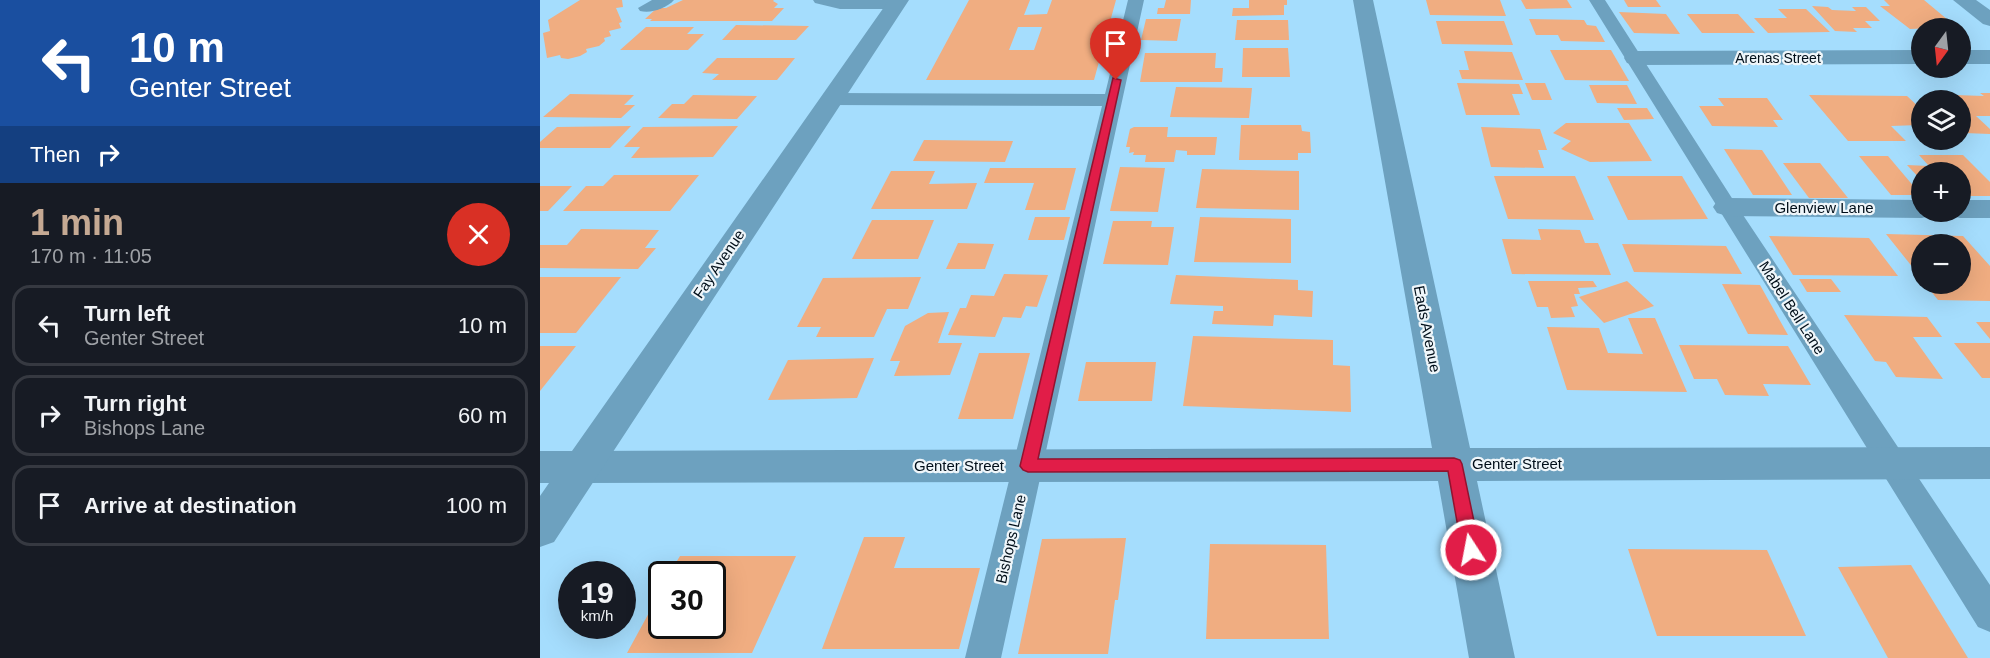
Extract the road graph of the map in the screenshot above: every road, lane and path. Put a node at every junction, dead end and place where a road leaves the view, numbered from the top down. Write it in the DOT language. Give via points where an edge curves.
graph roads {
  1 [pos="666,0"];
  2 [pos="821,0"];
  3 [pos="1136,0"];
  4 [pos="1363,0"];
  5 [pos="1597,0"];
  6 [pos="1963,0"];
  7 [pos="898,2"];
  8 [pos="645,8"];
  9 [pos="1990,20"];
  10 [pos="1911,57"];
  11 [pos="1971,57"];
  12 [pos="1990,57"];
  13 [pos="1635,58"];
  14 [pos="831,99"];
  15 [pos="1111,100"];
  16 [pos="1727,207"];
  17 [pos="1911,209"];
  18 [pos="1971,209"];
  19 [pos="1990,209"];
  20 [pos="1893,463"];
  21 [pos="1990,463"];
  22 [pos="1454,464"];
  23 [pos="1028,466"];
  24 [pos="540,467"];
  25 [pos="582,467"];
  26 [pos="540,529"];
  27 [pos="1990,615"];
  28 [pos="983,658"];
  29 [pos="1492,658"];
  1 -- 8 [label="lane"];
  2 -- 7 [label="lane" via="840,4"];
  3 -- 15 [label="lane, Bishops Lane"];
  4 -- 22 [label="street, Eads Avenue"];
  5 -- 13 [label="lane, Mabel Bell Lane"];
  6 -- 9 [label="street"];
  7 -- 14 [label="street, Fay Avenue"];
  10 -- 13 [label="street, Arenas Street"];
  11 -- 12 [label="street"];
  13 -- 16 [label="lane, Mabel Bell Lane"];
  14 -- 15 [label="lane"];
  14 -- 25 [label="street, Fay Avenue"];
  15 -- 23 [label="lane, Bishops Lane"];
  16 -- 17 [label="street, Glenview Lane"];
  16 -- 20 [label="lane, Mabel Bell Lane"];
  18 -- 19 [label="street"];
  20 -- 21 [label="street, Genter Street"];
  20 -- 22 [label="street, Genter Street"];
  20 -- 27 [label="lane, Mabel Bell Lane"];
  22 -- 23 [label="street, Genter Street"];
  22 -- 29 [label="street, Eads Avenue"];
  23 -- 25 [label="street, Genter Street"];
  23 -- 28 [label="lane, Bishops Lane"];
  24 -- 25 [label="street, Genter Street"];
  25 -- 26 [label="street, Fay Avenue"];
}
